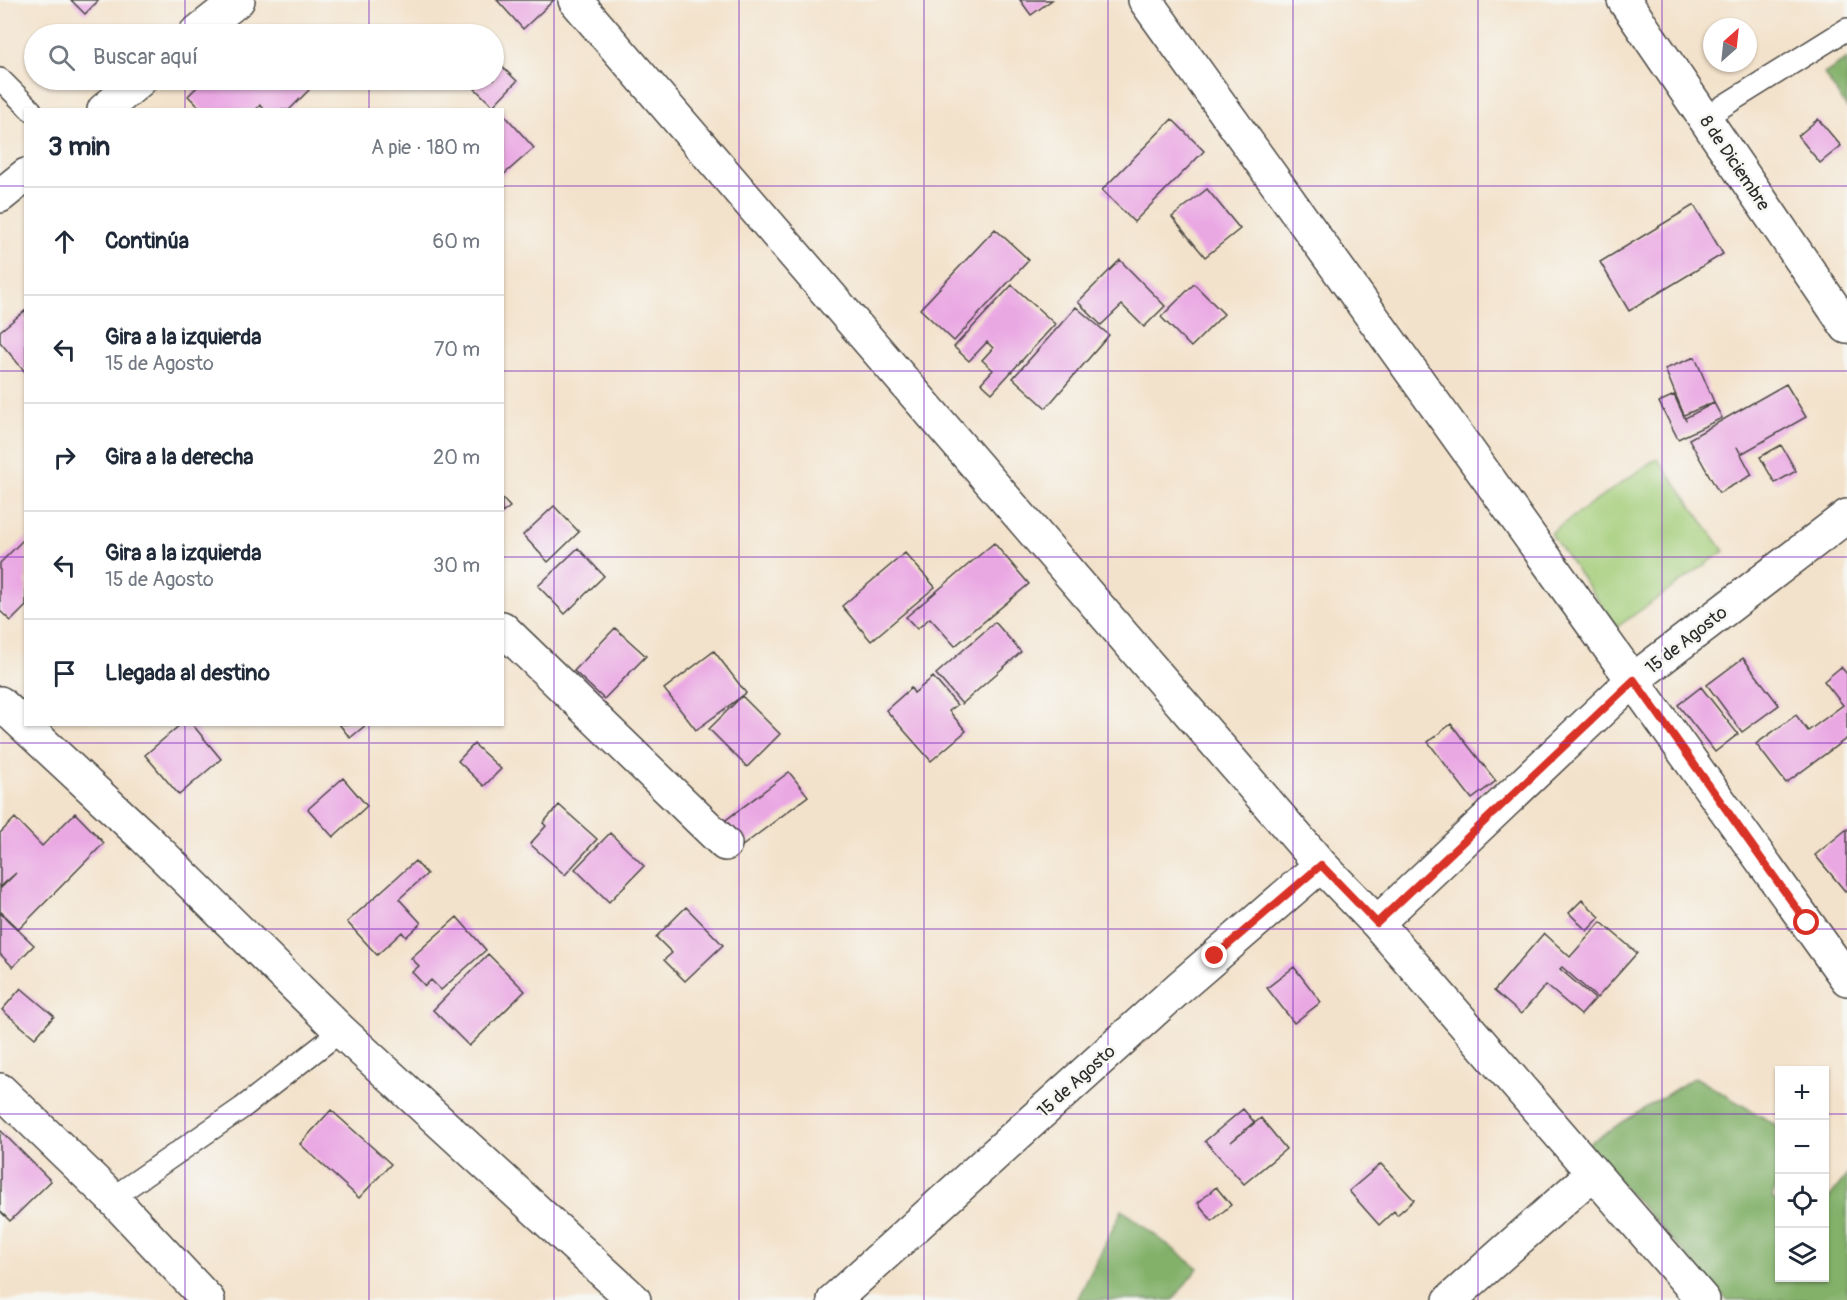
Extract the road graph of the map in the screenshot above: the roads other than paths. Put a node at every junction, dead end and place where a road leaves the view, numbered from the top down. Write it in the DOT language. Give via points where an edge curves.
graph roads {
  1 [pos="575,0"];
  2 [pos="1145,0"];
  3 [pos="1624,0"];
  4 [pos="231,2"];
  5 [pos="206,24"];
  6 [pos="1847,29"];
  7 [pos="0,79"];
  8 [pos="128,90"];
  9 [pos="29,108"];
  10 [pos="106,108"];
  11 [pos="1704,118"];
  12 [pos="24,177"];
  13 [pos="0,196"];
  14 [pos="1847,327"];
  15 [pos="1847,516"];
  16 [pos="504,630"];
  17 [pos="1634,680"];
  18 [pos="0,703"];
  19 [pos="24,725"];
  20 [pos="25,726"];
  21 [pos="725,844"];
  22 [pos="1321,865"];
  23 [pos="1377,923"];
  24 [pos="1847,979"];
  25 [pos="341,1031"];
  26 [pos="0,1090"];
  27 [pos="1593,1173"];
  28 [pos="112,1198"];
  29 [pos="208,1300"];
  30 [pos="634,1300"];
  31 [pos="834,1300"];
  32 [pos="1450,1300"];
  33 [pos="1703,1300"];
  1 -- 22 [label="street"];
  2 -- 17 [label="street"];
  3 -- 11 [label="street, 8 de Diciembre"];
  4 -- 5 [label="street"];
  6 -- 11 [label="lane"];
  7 -- 9 [label="lane"];
  8 -- 10 [label="street"];
  11 -- 14 [label="street, 8 de Diciembre"];
  12 -- 13 [label="street"];
  15 -- 17 [label="street, 15 de Agosto"];
  16 -- 21 [label="street"];
  17 -- 23 [label="street, 15 de Agosto"];
  17 -- 24 [label="street"];
  18 -- 19 [label="street"];
  20 -- 25 [label="street"];
  22 -- 23 [label="street"];
  22 -- 31 [label="street, 15 de Agosto"];
  23 -- 27 [label="street"];
  25 -- 28 [label="lane" via="242,1108"];
  25 -- 30 [label="street"];
  26 -- 28 [label="street"];
  27 -- 32 [label="street"];
  27 -- 33 [label="street"];
  28 -- 29 [label="street"];
}
